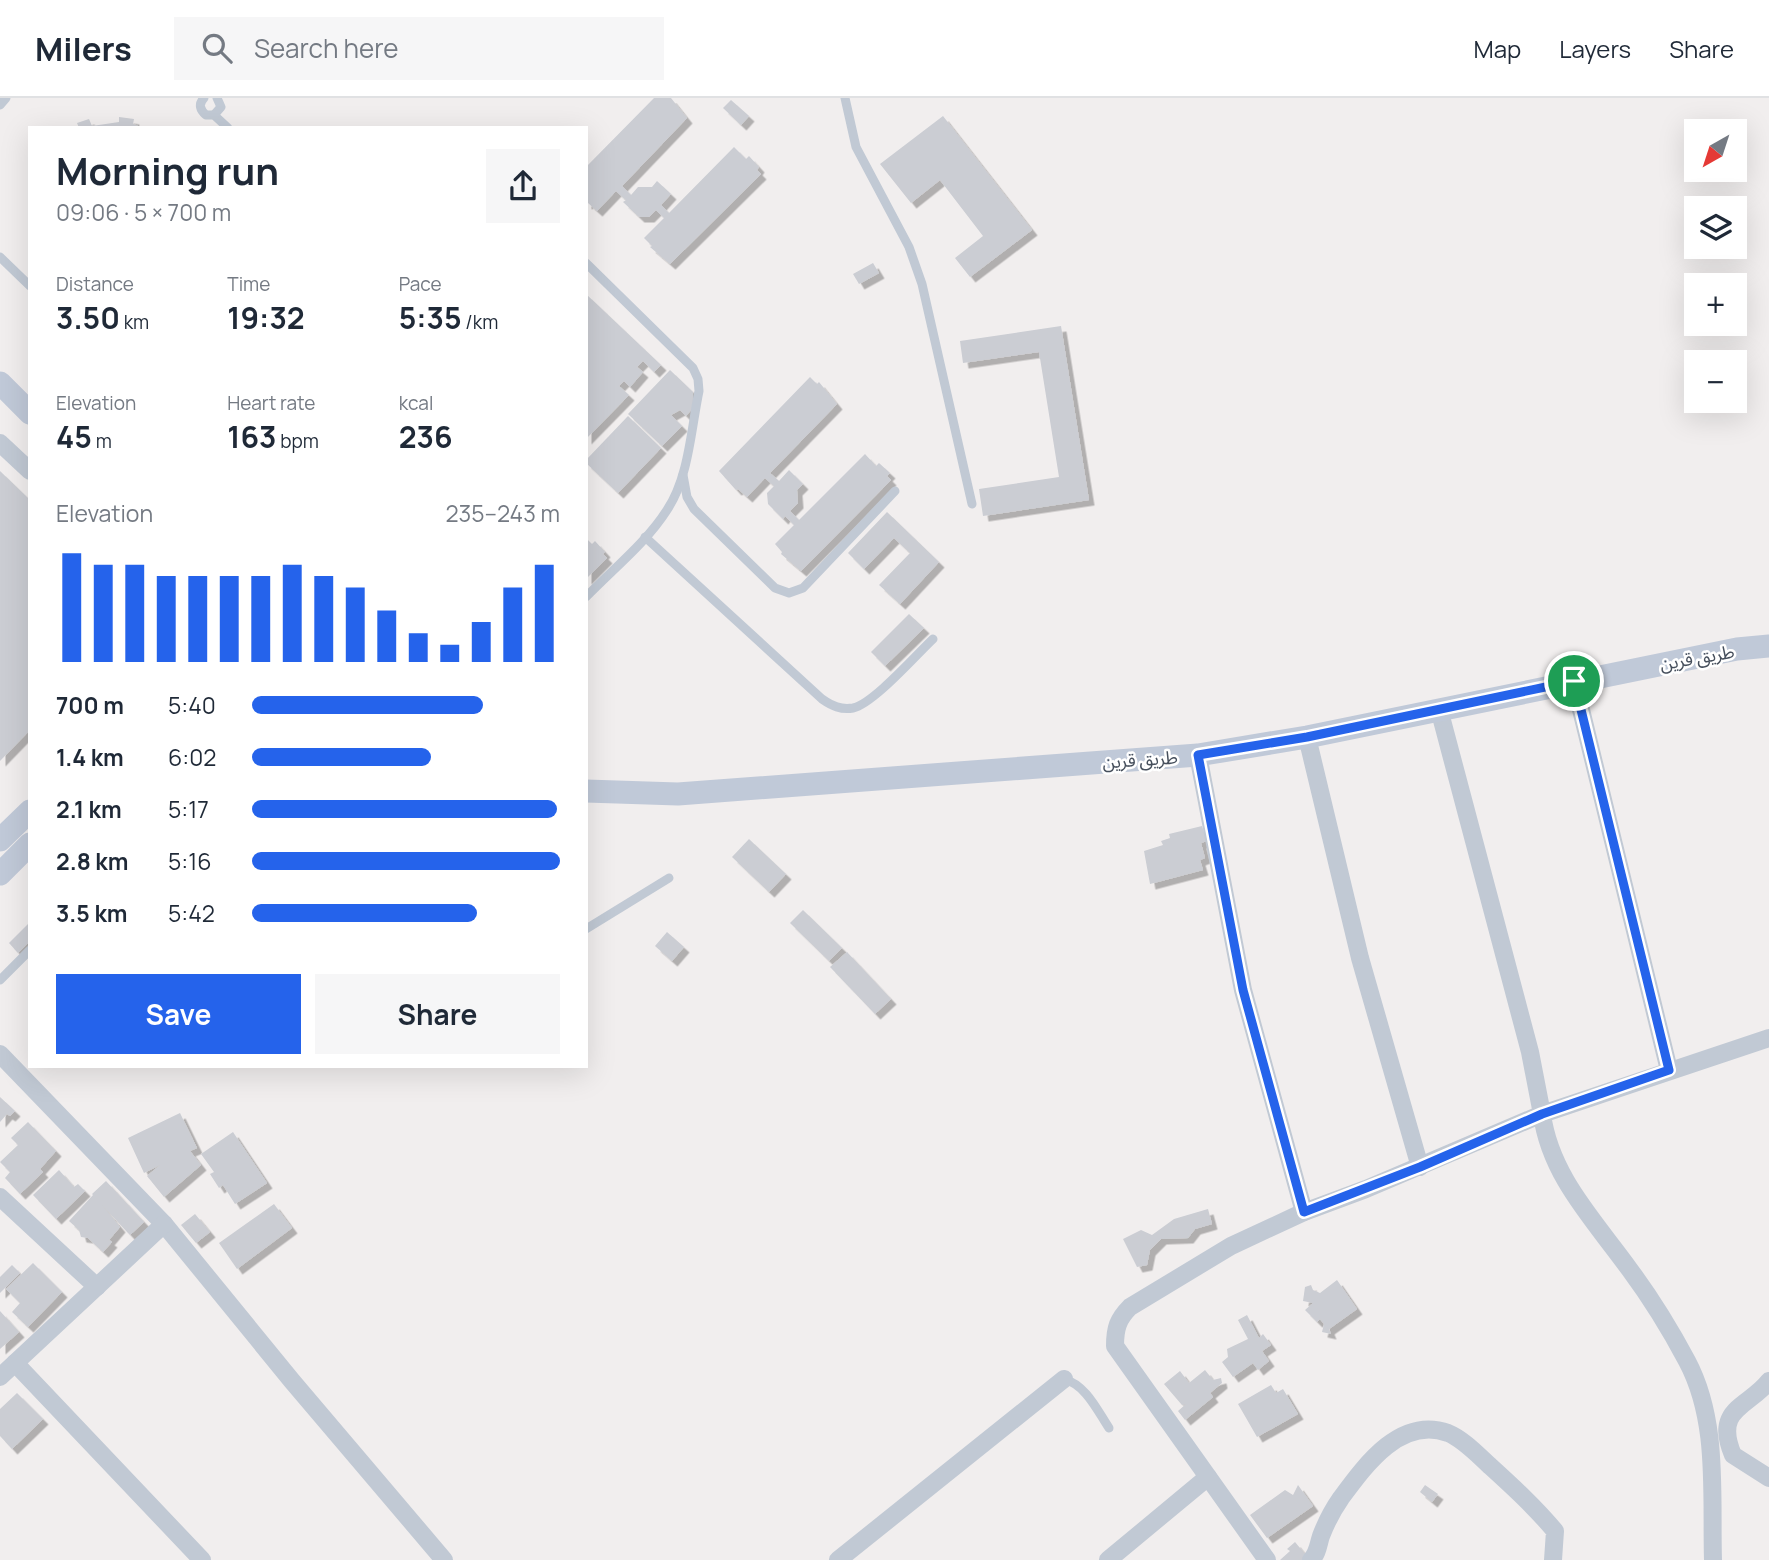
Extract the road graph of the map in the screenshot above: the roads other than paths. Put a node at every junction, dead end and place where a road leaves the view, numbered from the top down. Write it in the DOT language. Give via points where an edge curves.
graph roads {
  1 [pos="6,98"];
  2 [pos="204,98"];
  3 [pos="217,98"];
  4 [pos="845,98"];
  5 [pos="0,105"];
  6 [pos="214,115"];
  7 [pos="226,126"];
  8 [pos="0,257"];
  9 [pos="588,265"];
  10 [pos="28,284"];
  11 [pos="0,383"];
  12 [pos="28,410"];
  13 [pos="0,443"];
  14 [pos="28,469"];
  15 [pos="683,473"];
  16 [pos="895,491"];
  17 [pos="972,504"];
  18 [pos="645,537"];
  19 [pos="588,595"];
  20 [pos="933,639"];
  21 [pos="1769,646"];
  22 [pos="1574,681"];
  23 [pos="1439,709"];
  24 [pos="1307,737"];
  25 [pos="1198,755"];
  26 [pos="588,791"];
  27 [pos="28,813"];
  28 [pos="0,841"];
  29 [pos="28,846"];
  30 [pos="0,874"];
  31 [pos="669,877"];
  32 [pos="588,928"];
  33 [pos="28,952"];
  34 [pos="0,980"];
  35 [pos="1769,1038"];
  36 [pos="0,1054"];
  37 [pos="1669,1070"];
  38 [pos="1542,1114"];
  39 [pos="1420,1167"];
  40 [pos="0,1197"];
  41 [pos="1304,1212"];
  42 [pos="164,1224"];
  43 [pos="97,1287"];
  44 [pos="15,1363"];
  45 [pos="0,1377"];
  46 [pos="1064,1379"];
  47 [pos="1769,1381"];
  48 [pos="1109,1428"];
  49 [pos="1208,1477"];
  50 [pos="1769,1478"];
  51 [pos="1317,1558"];
  52 [pos="202,1560"];
  53 [pos="444,1560"];
  54 [pos="838,1560"];
  55 [pos="1108,1560"];
  56 [pos="1267,1560"];
  57 [pos="1553,1560"];
  58 [pos="1713,1560"];
  1 -- 5 [label="lane"];
  2 -- 6 [label="lane" via="201,111"];
  3 -- 6 [label="lane" via="221,107"];
  4 -- 17 [label="lane" via="856,147 909,247 922,284"];
  6 -- 7 [label="lane"];
  8 -- 10 [label="lane"];
  9 -- 15 [label="lane" via="693,368 699,391"];
  11 -- 12 [label="street"];
  13 -- 14 [label="street"];
  15 -- 16 [label="lane" via="694,509 775,588 789,593 803,588"];
  15 -- 18 [label="lane" via="668,509"];
  18 -- 19 [label="lane"];
  18 -- 20 [label="lane" via="834,707 860,706"];
  21 -- 22 [label="street, طريق قرين"];
  22 -- 23 [label="street, طريق قرين"];
  22 -- 37 [label="street"];
  23 -- 24 [label="street, طريق قرين"];
  23 -- 38 [label="street" via="1530,1052"];
  24 -- 25 [label="street, طريق قرين"];
  24 -- 39 [label="street" via="1360,958"];
  25 -- 26 [label="street, طريق قرين" via="678,794"];
  25 -- 41 [label="street" via="1243,990"];
  27 -- 28 [label="street"];
  29 -- 30 [label="street"];
  31 -- 32 [label="lane"];
  33 -- 34 [label="lane"];
  35 -- 37 [label="street"];
  36 -- 42 [label="street"];
  37 -- 38 [label="street"];
  38 -- 39 [label="street"];
  38 -- 58 [label="street" via="1544,1133 1570,1189 1653,1305 1687,1361 1705,1404"];
  39 -- 41 [label="street"];
  40 -- 43 [label="street"];
  41 -- 49 [label="street" via="1231,1246 1130,1307 1115,1329 1115,1346"];
  42 -- 43 [label="street"];
  42 -- 53 [label="street"];
  43 -- 44 [label="street"];
  44 -- 45 [label="street"];
  44 -- 52 [label="street"];
  46 -- 48 [label="lane" via="1090,1398"];
  46 -- 54 [label="street"];
  47 -- 50 [label="street" via="1734,1411 1727,1433 1733,1455"];
  49 -- 55 [label="street"];
  49 -- 56 [label="street"];
  51 -- 57 [label="street" via="1322,1534 1339,1500 1361,1473 1387,1444 1423,1428 1450,1433 1537,1510 1555,1531"];
}
